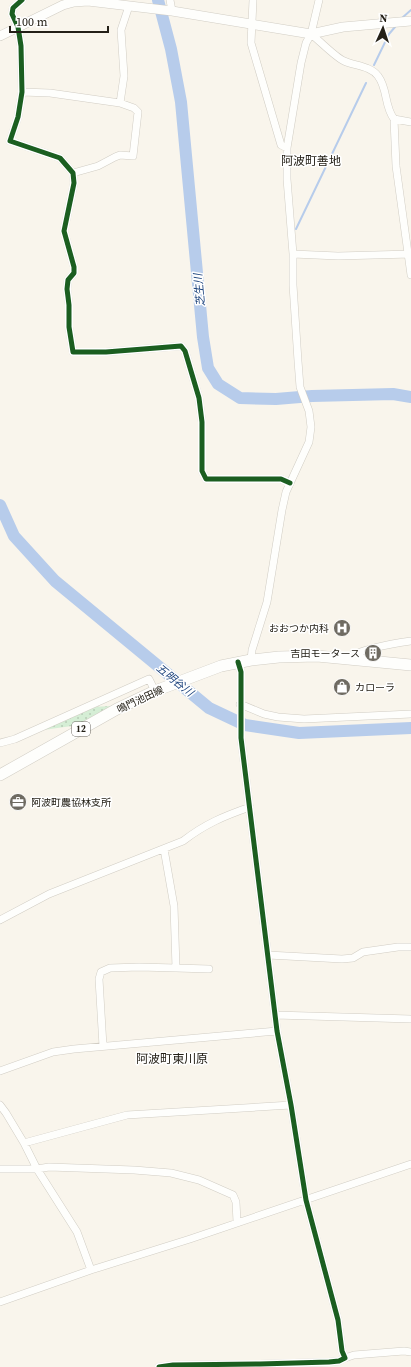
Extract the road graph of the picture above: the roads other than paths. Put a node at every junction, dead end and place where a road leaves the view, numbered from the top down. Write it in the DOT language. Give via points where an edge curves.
graph roads {
  1 [pos="22,0"];
  2 [pos="170,0"];
  3 [pos="253,0"];
  4 [pos="319,0"];
  5 [pos="129,6"];
  6 [pos="170,11"];
  7 [pos="411,21"];
  8 [pos="251,24"];
  9 [pos="18,27"];
  10 [pos="311,34"];
  11 [pos="0,36"];
  12 [pos="22,92"];
  13 [pos="120,103"];
  14 [pos="394,119"];
  15 [pos="411,122"];
  16 [pos="287,148"];
  17 [pos="73,173"];
  18 [pos="293,254"];
  19 [pos="410,254"];
  20 [pos="411,275"];
  21 [pos="290,483"];
  22 [pos="411,641"];
  23 [pos="345,658"];
  24 [pos="251,660"];
  25 [pos="238,662"];
  26 [pos="411,665"];
  27 [pos="159,689"];
  28 [pos="240,706"];
  29 [pos="411,714"];
  30 [pos="0,743"];
  31 [pos="0,774"];
  32 [pos="250,807"];
  33 [pos="164,849"];
  34 [pos="0,920"];
  35 [pos="411,947"];
  36 [pos="268,955"];
  37 [pos="176,968"];
  38 [pos="209,970"];
  39 [pos="275,1015"];
  40 [pos="411,1019"];
  41 [pos="277,1031"];
  42 [pos="103,1046"];
  43 [pos="0,1072"];
  44 [pos="0,1105"];
  45 [pos="291,1105"];
  46 [pos="24,1143"];
  47 [pos="411,1164"];
  48 [pos="0,1168"];
  49 [pos="38,1169"];
  50 [pos="306,1200"];
  51 [pos="238,1222"];
  52 [pos="90,1270"];
  53 [pos="0,1302"];
  54 [pos="411,1352"];
  55 [pos="345,1358"];
  56 [pos="159,1367"];
  1 -- 9 [label="street" via="13,8 12,14"];
  2 -- 6 [label="street"];
  3 -- 8 [label="street"];
  4 -- 10 [label="street"];
  5 -- 6 [label="street"];
  5 -- 9 [label="street" via="88,1 74,2"];
  5 -- 13 [label="street" via="121,30 124,76"];
  6 -- 8 [label="street"];
  7 -- 10 [label="street" via="343,27"];
  8 -- 10 [label="street"];
  8 -- 16 [label="street" via="251,43 280,145"];
  9 -- 11 [label="street"];
  9 -- 12 [label="street"];
  10 -- 14 [label="street" via="343,61 378,74 383,84 389,113"];
  10 -- 16 [label="street" via="301,63"];
  12 -- 13 [label="street" via="50,93"];
  12 -- 17 [label="street" via="10,142 60,158"];
  13 -- 17 [label="street" via="138,112 133,156 120,155 98,166"];
  14 -- 15 [label="street"];
  14 -- 19 [label="street" via="396,166"];
  16 -- 18 [label="street"];
  17 -- 21 [label="street" via="74,183 64,231 74,268 67,288 73,352 181,346 185,351 199,398 202,422 202,471 206,479 281,479"];
  18 -- 19 [label="street"];
  18 -- 21 [label="street" via="300,386 309,411 311,427 309,442"];
  19 -- 20 [label="street"];
  21 -- 24 [label="street" via="282,510 267,602"];
  22 -- 23 [label="street" via="357,652"];
  23 -- 24 [label="main road, 鳴門池田線 / 12" via="316,656"];
  23 -- 26 [label="main road, 鳴門池田線 / 12"];
  24 -- 25 [label="main road, 鳴門池田線 / 12"];
  25 -- 27 [label="main road, 鳴門池田線 / 12"];
  25 -- 28 [label="street" via="241,672"];
  27 -- 30 [label="street" via="148,679"];
  27 -- 31 [label="main road, 鳴門池田線 / 12" via="117,709"];
  28 -- 29 [label="street" via="278,718"];
  28 -- 32 [label="street"];
  32 -- 33 [label="street" via="218,818 183,841"];
  32 -- 36 [label="street"];
  33 -- 34 [label="street" via="49,894"];
  33 -- 37 [label="street" via="174,906"];
  35 -- 36 [label="street" via="363,952 353,958 342,959"];
  36 -- 39 [label="street"];
  37 -- 38 [label="street"];
  37 -- 42 [label="street" via="110,968 102,972 99,979"];
  39 -- 40 [label="street"];
  39 -- 41 [label="street"];
  41 -- 42 [label="street"];
  41 -- 45 [label="street"];
  42 -- 43 [label="street" via="53,1052"];
  44 -- 46 [label="street"];
  45 -- 46 [label="street" via="127,1115"];
  45 -- 50 [label="street"];
  46 -- 49 [label="street"];
  47 -- 50 [label="street"];
  48 -- 49 [label="street"];
  49 -- 51 [label="street" via="49,1167 134,1170 171,1173 199,1180 232,1195 236,1202"];
  49 -- 52 [label="street" via="77,1232"];
  50 -- 51 [label="street"];
  50 -- 55 [label="street" via="338,1320"];
  51 -- 52 [label="street"];
  52 -- 53 [label="street"];
  54 -- 55 [label="street" via="354,1355"];
  55 -- 56 [label="street" via="329,1362 173,1364"];
}
